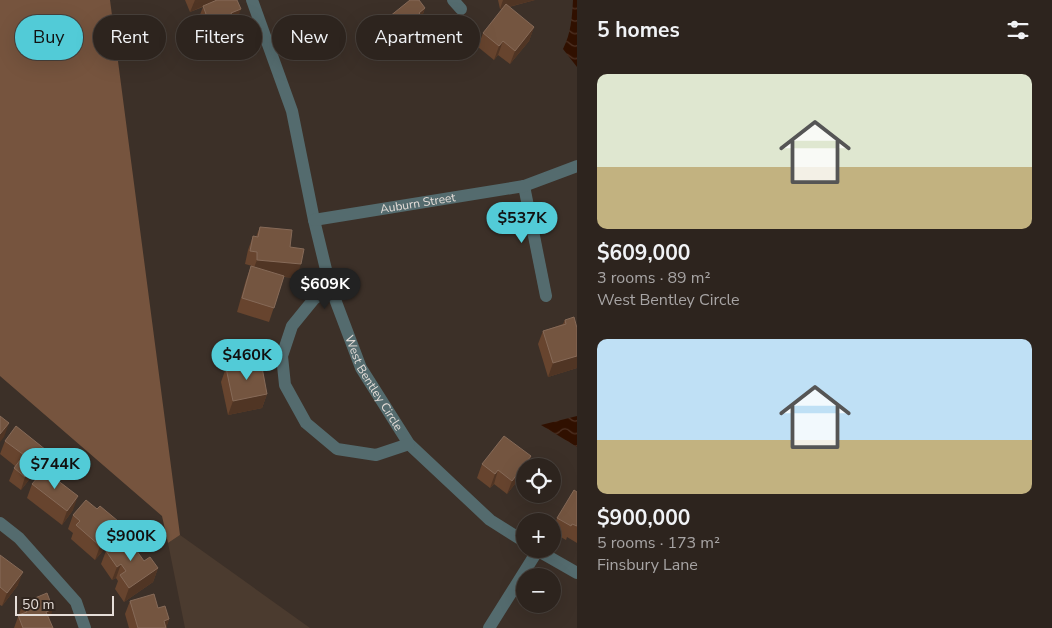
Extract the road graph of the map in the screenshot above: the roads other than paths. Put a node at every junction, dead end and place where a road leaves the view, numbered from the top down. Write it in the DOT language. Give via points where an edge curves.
graph roads {
  1 [pos="252,0"];
  2 [pos="577,166"];
  3 [pos="524,186"];
  4 [pos="314,220"];
  5 [pos="330,286"];
  6 [pos="546,296"];
  7 [pos="409,444"];
  8 [pos="0,523"];
  9 [pos="516,536"];
  10 [pos="531,558"];
  11 [pos="550,558"];
  12 [pos="577,573"];
  13 [pos="85,628"];
  14 [pos="489,628"];
  1 -- 4 [label="street, West Bentley Circle" via="292,112"];
  2 -- 3 [label="street, Auburn Street"];
  3 -- 4 [label="street, Auburn Street"];
  3 -- 6 [label="street"];
  4 -- 5 [label="street, West Bentley Circle"];
  5 -- 7 [label="street, West Bentley Circle" via="362,368"];
  5 -- 7 [label="street" via="314,299 292,326 282,356 284,385 306,423 338,449 376,455"];
  7 -- 9 [label="street, West Bentley Circle" via="490,520"];
  8 -- 13 [label="street" via="19,538 76,602"];
  10 -- 14 [label="street"];
  11 -- 12 [label="street"];
}
